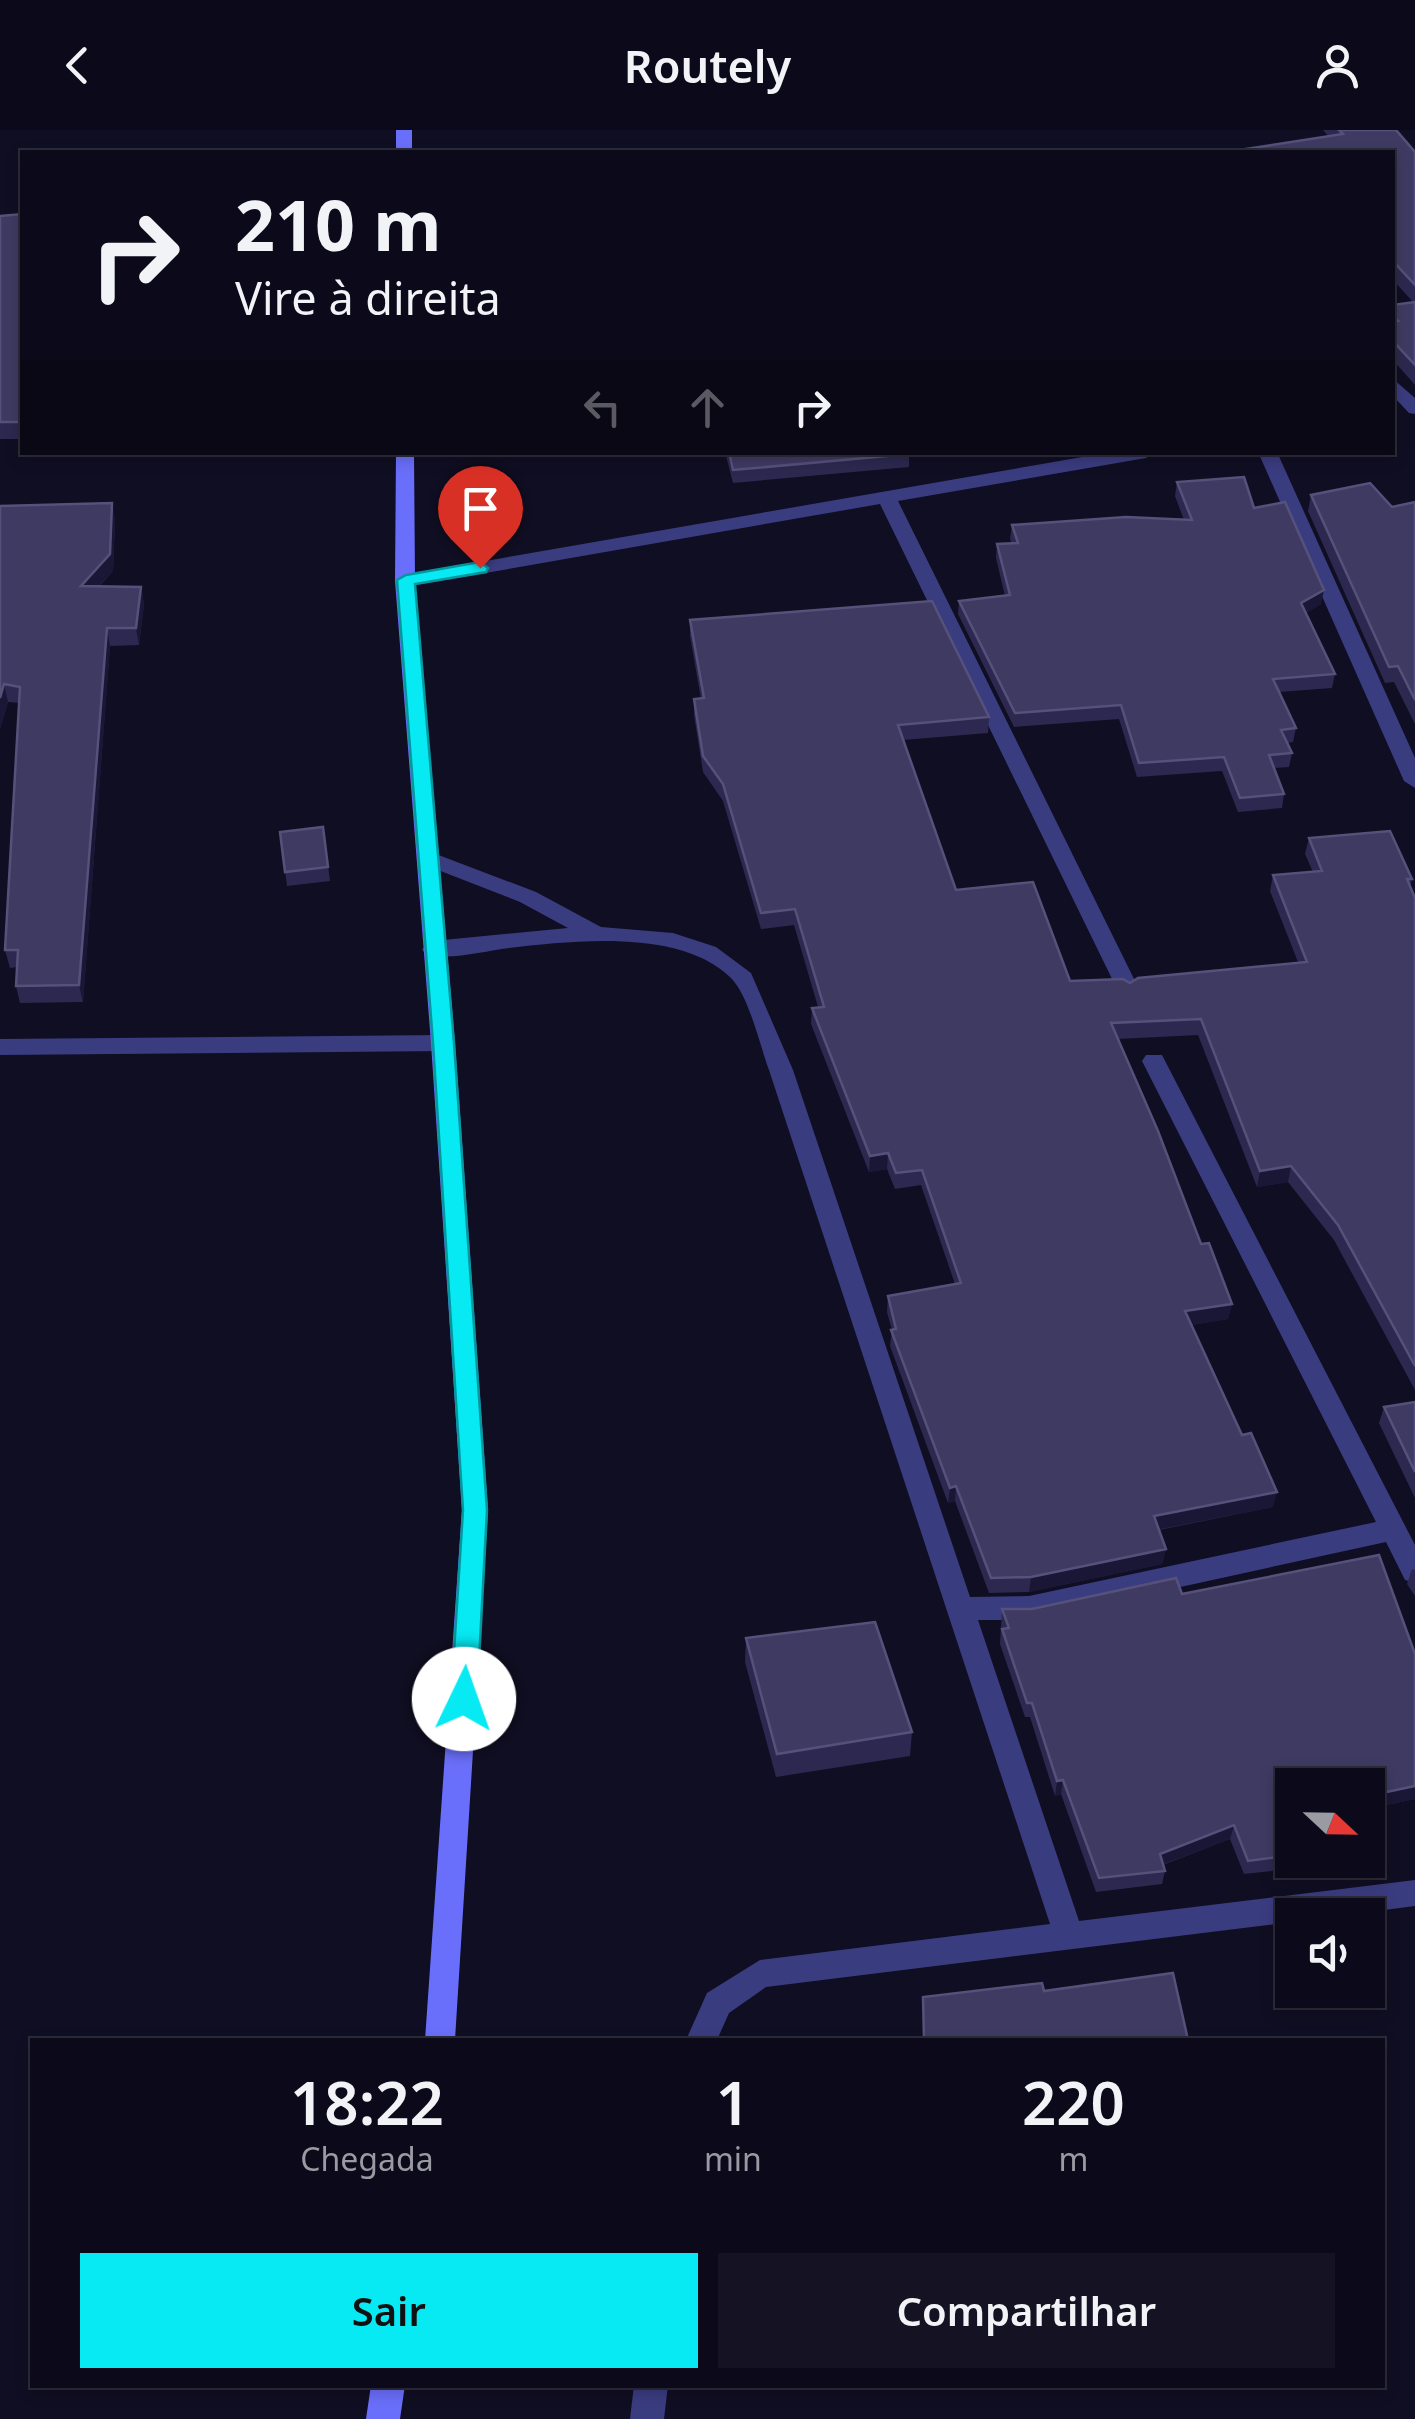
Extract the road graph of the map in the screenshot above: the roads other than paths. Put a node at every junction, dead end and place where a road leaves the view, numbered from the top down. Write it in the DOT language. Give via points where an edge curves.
graph roads {
  1 [pos="1395,386"];
  2 [pos="1414,406"];
  3 [pos="405,455"];
  4 [pos="1129,455"];
  5 [pos="1267,455"];
  6 [pos="888,498"];
  7 [pos="406,580"];
  8 [pos="1415,781"];
  9 [pos="428,858"];
  10 [pos="598,935"];
  11 [pos="433,949"];
  12 [pos="1126,987"];
  13 [pos="443,1043"];
  14 [pos="0,1047"];
  15 [pos="1154,1061"];
  16 [pos="1393,1529"];
  17 [pos="1415,1572"];
  18 [pos="960,1609"];
  19 [pos="1415,1893"];
  20 [pos="1069,1935"];
  21 [pos="440,2038"];
  22 [pos="701,2038"];
  23 [pos="388,2388"];
  24 [pos="651,2388"];
  25 [pos="383,2419"];
  26 [pos="647,2419"];
  1 -- 2 [label="street"];
  3 -- 7 [label="main road"];
  4 -- 6 [label="street"];
  5 -- 8 [label="street"];
  6 -- 7 [label="street"];
  6 -- 12 [label="street"];
  7 -- 9 [label="main road"];
  9 -- 10 [label="street" via="528,897"];
  9 -- 11 [label="main road"];
  10 -- 11 [label="street"];
  10 -- 18 [label="street" via="638,932 696,945 741,974 781,1070"];
  11 -- 13 [label="main road"];
  13 -- 14 [label="street"];
  13 -- 21 [label="main road" via="475,1510"];
  15 -- 16 [label="street"];
  16 -- 17 [label="street"];
  16 -- 18 [label="street" via="1029,1608"];
  18 -- 20 [label="street"];
  19 -- 20 [label="street"];
  20 -- 22 [label="street" via="760,1974 718,2002"];
  23 -- 25 [label="main road"];
  24 -- 26 [label="street"];
}
